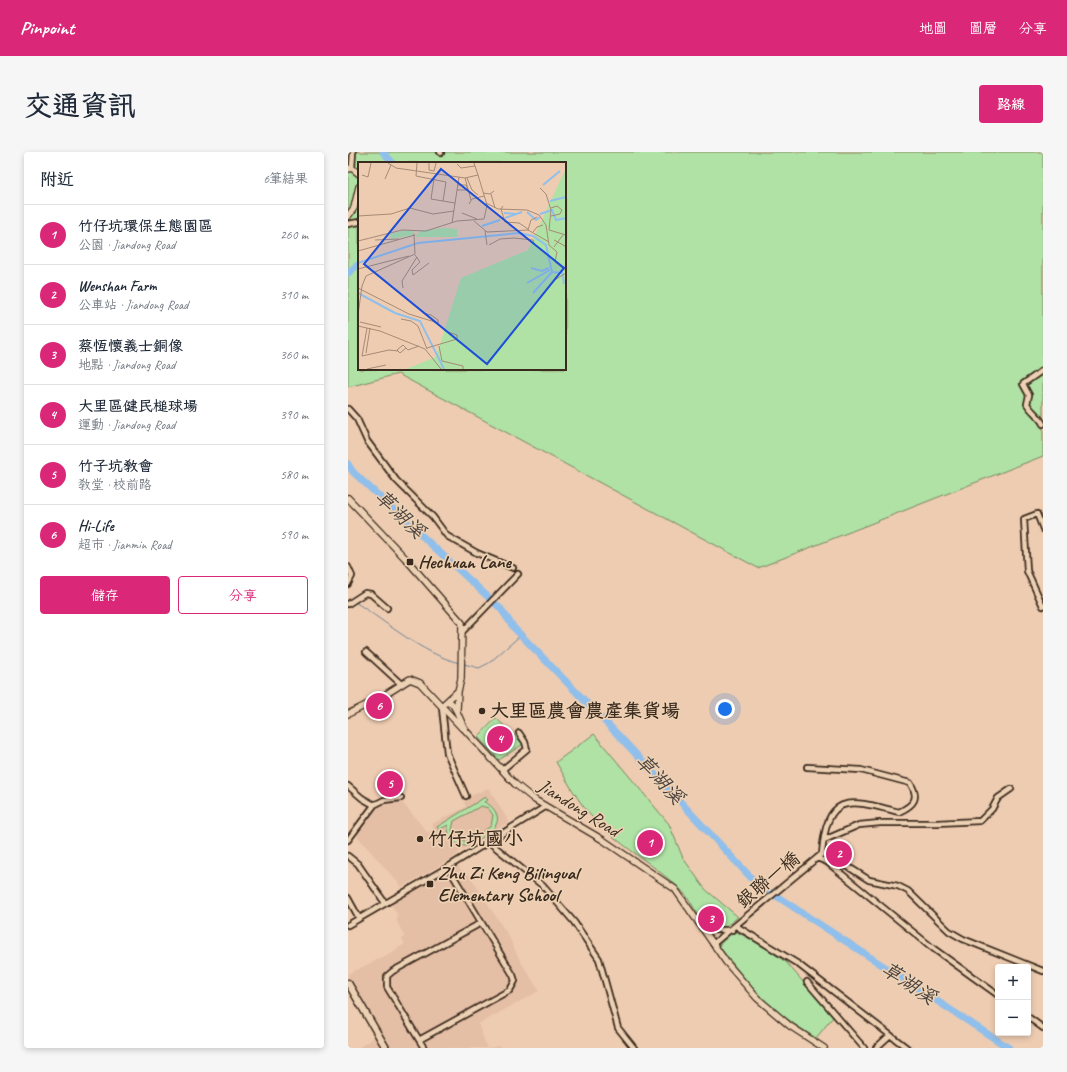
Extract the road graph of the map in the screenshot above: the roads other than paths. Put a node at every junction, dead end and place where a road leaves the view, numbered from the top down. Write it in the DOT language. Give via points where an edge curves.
graph roads {
  1 [pos="353,152"];
  2 [pos="350,169"];
  3 [pos="358,191"];
  4 [pos="348,216"];
  5 [pos="358,222"];
  6 [pos="348,224"];
  7 [pos="1043,370"];
  8 [pos="348,409"];
  9 [pos="1043,424"];
  10 [pos="348,498"];
  11 [pos="1043,530"];
  12 [pos="348,567"];
  13 [pos="512,568"];
  14 [pos="518,574"];
  15 [pos="348,584"];
  16 [pos="348,604"];
  17 [pos="1043,606"];
  18 [pos="387,608"];
  19 [pos="463,631"];
  20 [pos="366,652"];
  21 [pos="401,684"];
  22 [pos="458,691"];
  23 [pos="442,704"];
  24 [pos="348,714"];
  25 [pos="458,715"];
  26 [pos="466,731"];
  27 [pos="519,733"];
  28 [pos="807,767"];
  29 [pos="502,770"];
  30 [pos="348,786"];
  31 [pos="1011,789"];
  32 [pos="466,796"];
  33 [pos="401,798"];
  34 [pos="376,804"];
  35 [pos="546,807"];
  36 [pos="348,840"];
  37 [pos="824,840"];
  38 [pos="489,842"];
  39 [pos="822,854"];
  40 [pos="348,856"];
  41 [pos="817,858"];
  42 [pos="448,867"];
  43 [pos="348,898"];
  44 [pos="385,903"];
  45 [pos="359,918"];
  46 [pos="697,922"];
  47 [pos="481,923"];
  48 [pos="348,925"];
  49 [pos="735,927"];
  50 [pos="713,944"];
  51 [pos="1043,972"];
  52 [pos="807,982"];
  53 [pos="348,983"];
  54 [pos="995,993"];
  55 [pos="1031,1019"];
  56 [pos="1043,1028"];
  57 [pos="890,1036"];
  58 [pos="419,1040"];
  59 [pos="386,1048"];
  60 [pos="424,1048"];
  61 [pos="634,1048"];
  62 [pos="824,1048"];
  63 [pos="864,1048"];
  64 [pos="876,1048"];
  65 [pos="905,1048"];
  1 -- 2 [label="street"];
  3 -- 4 [label="street" via="354,208"];
  5 -- 6 [label="street"];
  7 -- 9 [label="street" via="1023,384 1029,395 1027,404"];
  8 -- 13 [label="street" via="357,419 367,441 396,480 433,517 447,536"];
  10 -- 19 [label="street, Jiandong Road" via="456,614 462,623"];
  11 -- 17 [label="street" via="1037,514 1024,519 1027,571"];
  12 -- 15 [label="street" via="352,576"];
  14 -- 19 [label="street"];
  16 -- 18 [label="street" via="365,593 371,594"];
  19 -- 22 [label="street, Jiandong Road"];
  20 -- 21 [label="street"];
  21 -- 23 [label="street" via="410,679 414,680"];
  21 -- 24 [label="street"];
  22 -- 23 [label="street"];
  22 -- 25 [label="street, Jiandong Road"];
  23 -- 25 [label="street" via="452,702"];
  23 -- 26 [label="street, Jiandong Road"];
  23 -- 32 [label="street" via="447,753"];
  25 -- 26 [label="street, Jiandong Road"];
  26 -- 29 [label="street, Jiandong Road"];
  27 -- 29 [label="street" via="527,749"];
  28 -- 37 [label="street" via="860,770 910,783 916,792 915,799 899,812 857,803 842,804 835,808 829,819"];
  29 -- 35 [label="street, Jiandong Road" via="520,788"];
  30 -- 34 [label="street" via="362,798"];
  31 -- 37 [label="street" via="998,798 992,809 980,821 859,825"];
  33 -- 34 [label="street" via="384,800"];
  34 -- 36 [label="street"];
  35 -- 38 [label="street"];
  35 -- 46 [label="street, Jiandong Road" via="672,886"];
  37 -- 39 [label="street"];
  38 -- 42 [label="street"];
  38 -- 61 [label="street" via="543,886 574,922 599,959 618,1028"];
  39 -- 41 [label="street"];
  39 -- 51 [label="street" via="831,856 869,880 898,886 908,891 949,931 962,939"];
  40 -- 44 [label="street" via="358,864"];
  41 -- 49 [label="street, 銀聯一橋"];
  41 -- 54 [label="street" via="827,862 934,949"];
  42 -- 44 [label="street"];
  42 -- 47 [label="street"];
  43 -- 45 [label="street"];
  44 -- 45 [label="street"];
  45 -- 48 [label="street"];
  46 -- 49 [label="street" via="716,930"];
  46 -- 50 [label="street, Jiandong Road"];
  47 -- 58 [label="street" via="388,976 387,987"];
  47 -- 58 [label="street" via="515,979 513,987"];
  49 -- 50 [label="street"];
  49 -- 57 [label="street" via="798,964"];
  50 -- 62 [label="street, Jiandong Road" via="757,998 790,1026"];
  52 -- 63 [label="street"];
  53 -- 59 [label="main road"];
  55 -- 56 [label="street"];
  57 -- 64 [label="street"];
  57 -- 65 [label="street"];
  58 -- 60 [label="street"];
}
